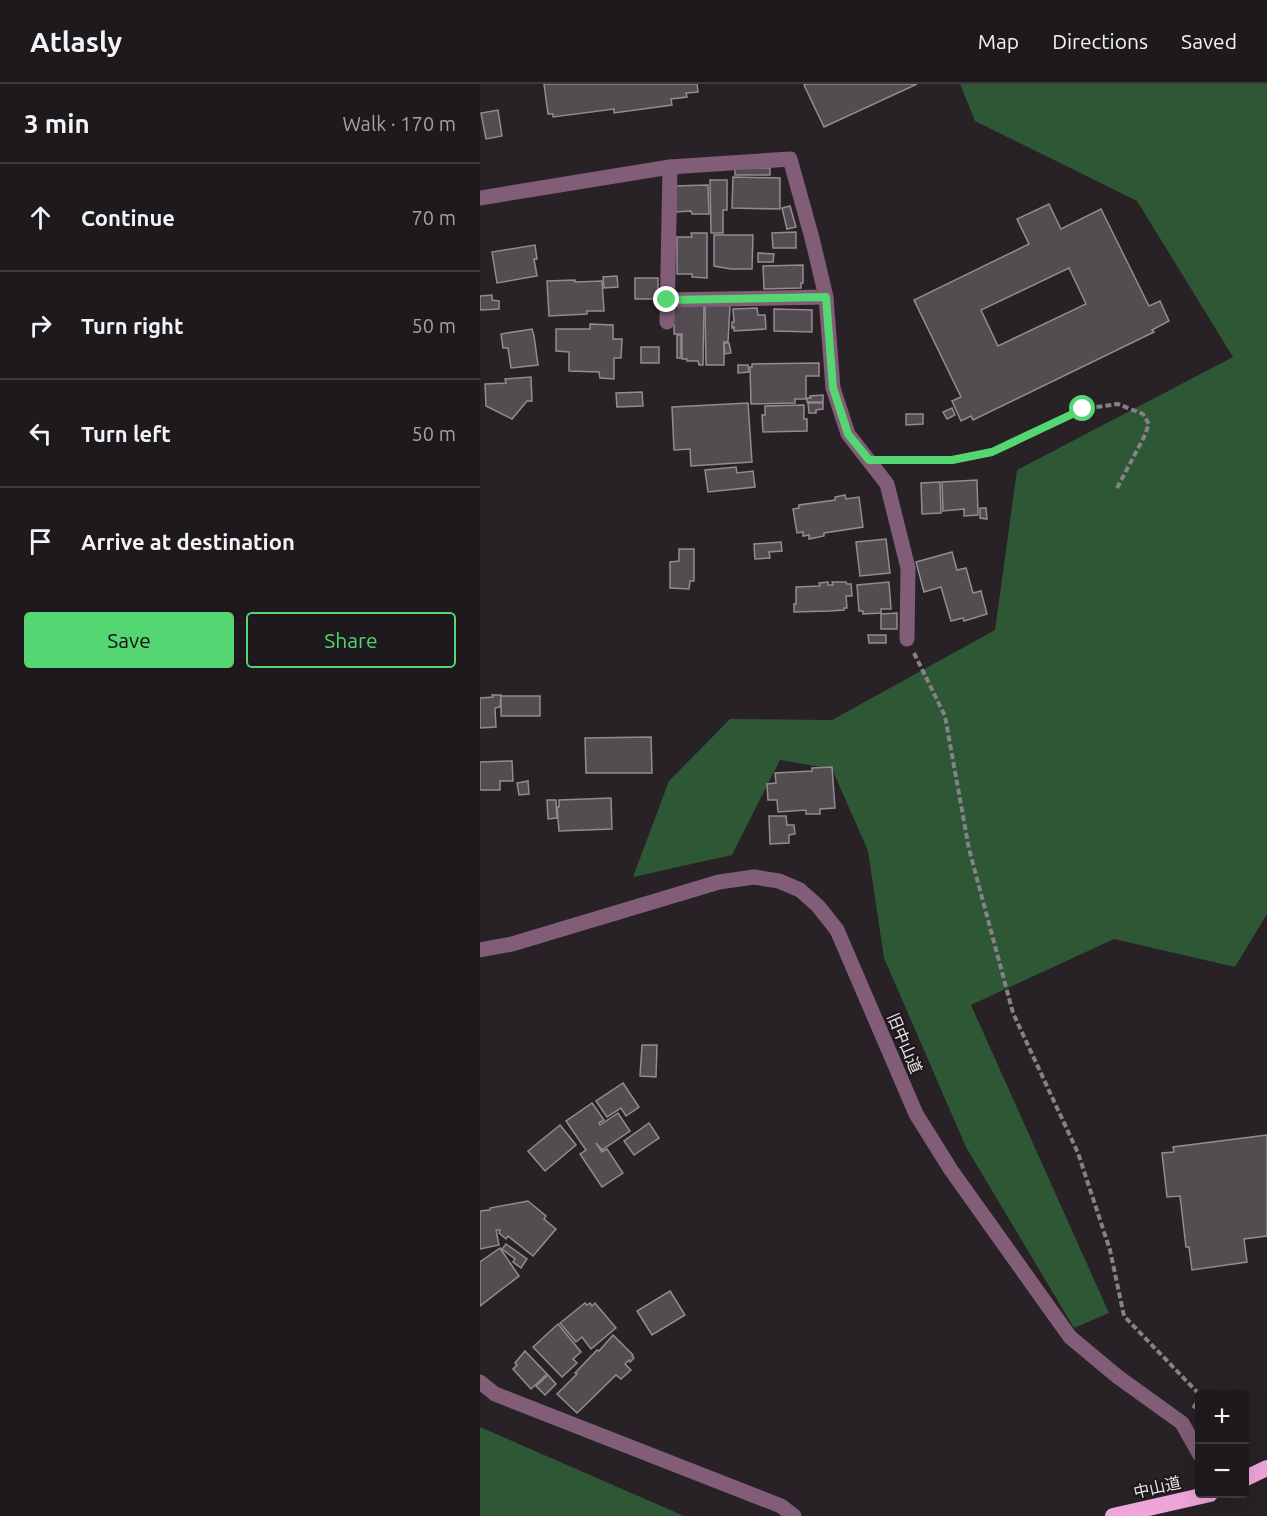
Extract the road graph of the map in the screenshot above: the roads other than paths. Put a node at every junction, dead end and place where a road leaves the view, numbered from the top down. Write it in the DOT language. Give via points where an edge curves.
graph roads {
  1 [pos="670,167"];
  2 [pos="480,198"];
  3 [pos="826,297"];
  4 [pos="667,300"];
  5 [pos="667,322"];
  6 [pos="907,639"];
  7 [pos="480,950"];
  8 [pos="480,1382"];
  9 [pos="1195,1446"];
  10 [pos="1267,1468"];
  11 [pos="1249,1477"];
  12 [pos="1195,1497"];
  13 [pos="794,1516"];
  14 [pos="1113,1516"];
  1 -- 2 [label="street"];
  1 -- 3 [label="street" via="790,159"];
  1 -- 4 [label="street"];
  3 -- 4 [label="street"];
  3 -- 6 [label="street" via="833,388 848,434 887,484 908,568"];
  4 -- 5 [label="street"];
  7 -- 9 [label="street, 旧中山道" via="719,882 754,877 800,890 837,930 916,1114 998,1237 1070,1337 1182,1423"];
  8 -- 13 [label="street" via="495,1394 781,1506"];
  10 -- 11 [label="highway"];
  12 -- 14 [label="highway, 中山道"];
}
